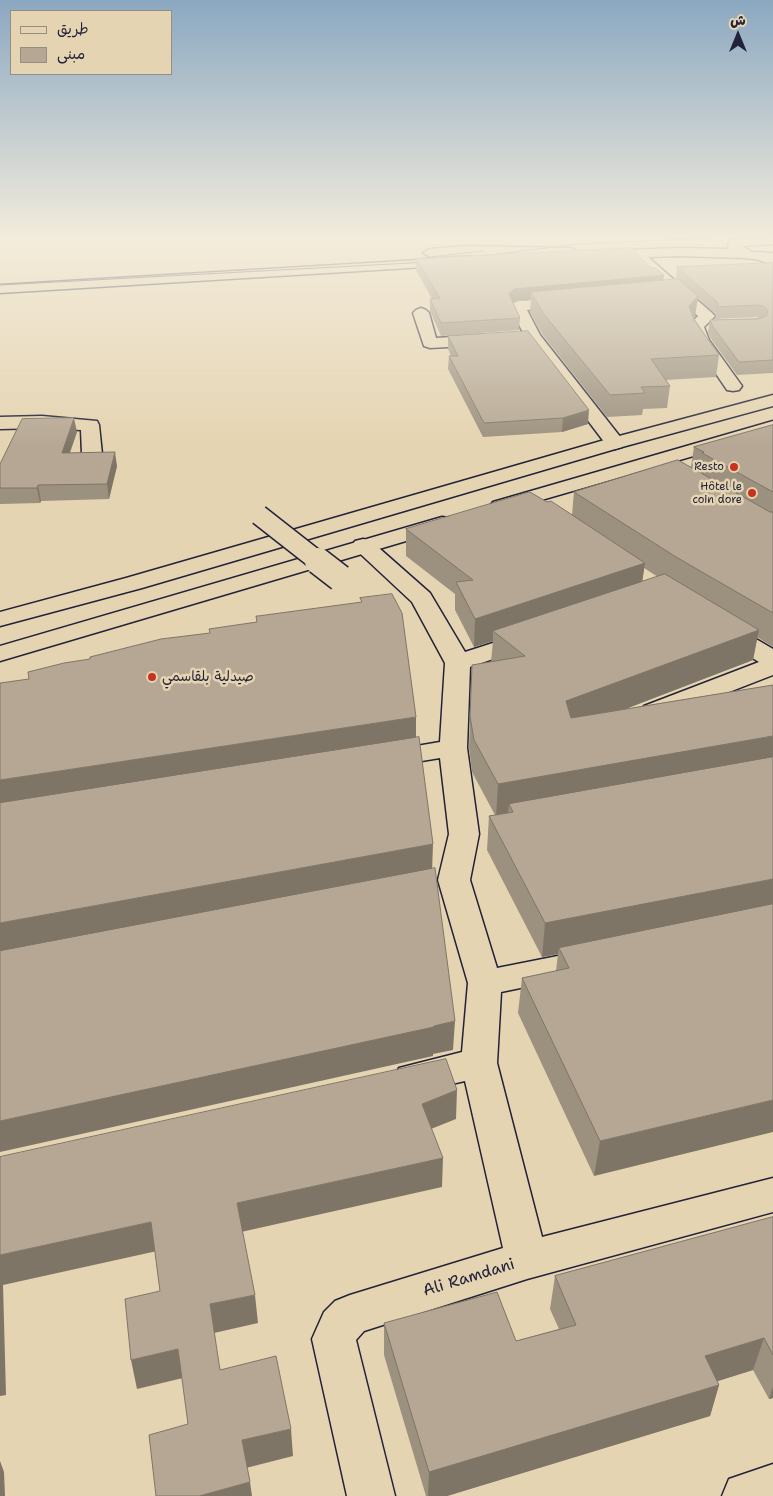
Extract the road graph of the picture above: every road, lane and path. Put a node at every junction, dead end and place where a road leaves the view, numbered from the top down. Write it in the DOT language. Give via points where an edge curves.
graph roads {
  1 [pos="519,308"];
  2 [pos="697,308"];
  3 [pos="421,313"];
  4 [pos="722,325"];
  5 [pos="696,326"];
  6 [pos="532,336"];
  7 [pos="514,338"];
  8 [pos="495,339"];
  9 [pos="733,386"];
  10 [pos="770,401"];
  11 [pos="0,423"];
  12 [pos="773,427"];
  13 [pos="615,443"];
  14 [pos="92,454"];
  15 [pos="652,464"];
  16 [pos="676,478"];
  17 [pos="524,499"];
  18 [pos="259,515"];
  19 [pos="548,516"];
  20 [pos="363,546"];
  21 [pos="340,578"];
  22 [pos="0,619"];
  23 [pos="705,619"];
  24 [pos="551,631"];
  25 [pos="0,654"];
  26 [pos="773,660"];
  27 [pos="458,663"];
  28 [pos="773,666"];
  29 [pos="650,714"];
  30 [pos="453,748"];
  31 [pos="364,762"];
  32 [pos="619,955"];
  33 [pos="484,983"];
  34 [pos="479,1063"];
  35 [pos="384,1084"];
  36 [pos="773,1195"];
  37 [pos="527,1260"];
  38 [pos="773,1488"];
  39 [pos="371,1496"];
  40 [pos="746,1496"];
  1 -- 6 [label="main road"];
  2 -- 5 [label="main road" via="707,316"];
  3 -- 8 [label="main road" via="430,344"];
  4 -- 5 [label="main road"];
  5 -- 9 [label="main road" via="701,340"];
  6 -- 7 [label="main road"];
  6 -- 13 [label="main road"];
  10 -- 13 [label="main road"];
  11 -- 14 [label="main road" via="90,425"];
  12 -- 15 [label="main road"];
  13 -- 22 [label="main road"];
  15 -- 16 [label="main road"];
  15 -- 17 [label="main road"];
  17 -- 19 [label="main road"];
  17 -- 20 [label="main road"];
  18 -- 21 [label="main road, bridge"];
  20 -- 25 [label="main road"];
  20 -- 27 [label="main road" via="403,596 422,598"];
  23 -- 26 [label="main road"];
  24 -- 27 [label="main road"];
  27 -- 30 [label="main road"];
  28 -- 29 [label="main road"];
  30 -- 31 [label="main road"];
  30 -- 33 [label="main road" via="479,831 440,883"];
  32 -- 33 [label="main road"];
  33 -- 34 [label="main road"];
  34 -- 35 [label="main road"];
  34 -- 37 [label="main road"];
  36 -- 37 [label="main road, Ali Ramdani"];
  37 -- 39 [label="main road, Ali Ramdani" via="350,1315 339,1327 334,1339"];
  38 -- 40 [label="main road"];
}
